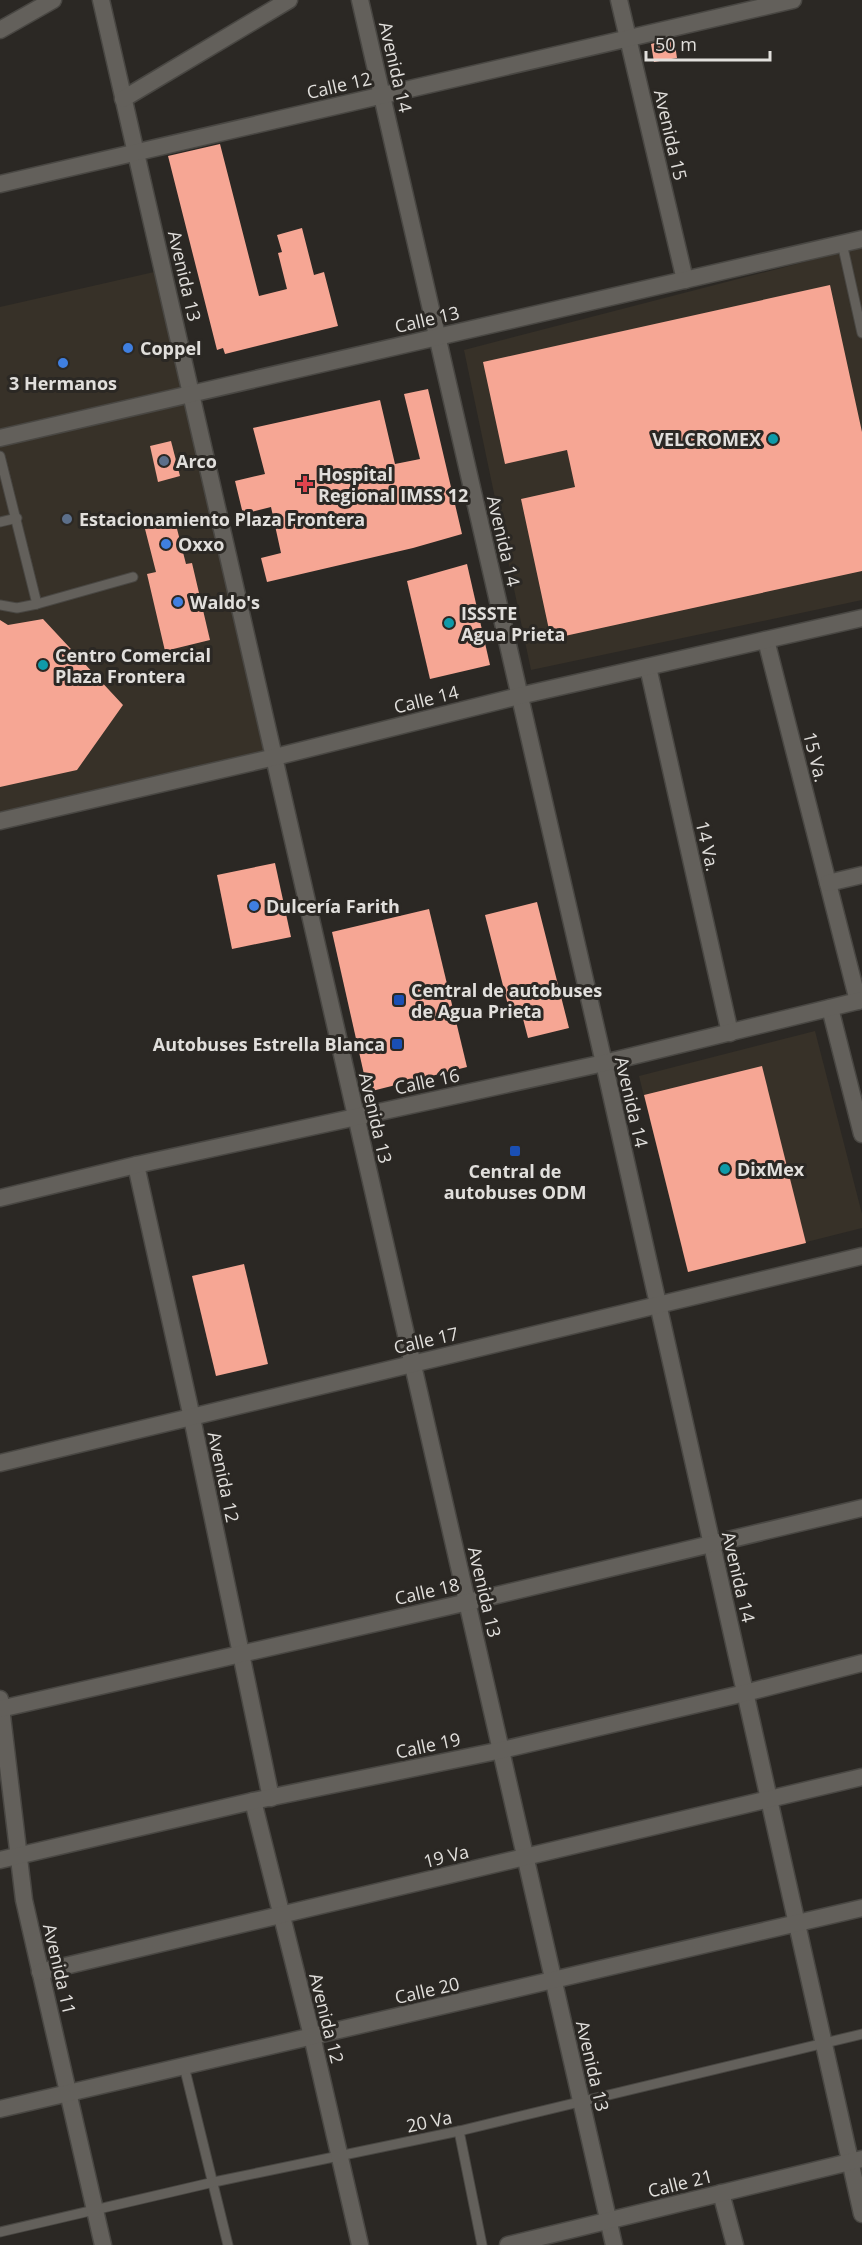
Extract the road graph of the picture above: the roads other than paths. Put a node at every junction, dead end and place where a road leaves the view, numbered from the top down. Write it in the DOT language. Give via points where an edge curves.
graph roads {
  1 [pos="53,0"];
  2 [pos="101,0"];
  3 [pos="289,0"];
  4 [pos="360,0"];
  5 [pos="620,0"];
  6 [pos="793,0"];
  7 [pos="0,30"];
  8 [pos="628,38"];
  9 [pos="382,95"];
  10 [pos="123,99"];
  11 [pos="137,153"];
  12 [pos="0,184"];
  13 [pos="862,239"];
  14 [pos="842,243"];
  15 [pos="685,280"];
  16 [pos="862,333"];
  17 [pos="438,337"];
  18 [pos="192,393"];
  19 [pos="0,438"];
  20 [pos="0,456"];
  21 [pos="3,483"];
  22 [pos="16,518"];
  23 [pos="0,522"];
  24 [pos="132,577"];
  25 [pos="37,604"];
  26 [pos="0,605"];
  27 [pos="862,618"];
  28 [pos="766,640"];
  29 [pos="648,667"];
  30 [pos="519,696"];
  31 [pos="275,757"];
  32 [pos="0,821"];
  33 [pos="862,875"];
  34 [pos="828,883"];
  35 [pos="860,1000"];
  36 [pos="830,1008"];
  37 [pos="730,1033"];
  38 [pos="604,1063"];
  39 [pos="356,1117"];
  40 [pos="862,1134"];
  41 [pos="136,1165"];
  42 [pos="0,1198"];
  43 [pos="862,1256"];
  44 [pos="658,1306"];
  45 [pos="414,1363"];
  46 [pos="192,1418"];
  47 [pos="0,1463"];
  48 [pos="862,1508"];
  49 [pos="711,1543"];
  50 [pos="468,1602"];
  51 [pos="241,1654"];
  52 [pos="861,1666"];
  53 [pos="745,1693"];
  54 [pos="1,1705"];
  55 [pos="502,1750"];
  56 [pos="862,1777"];
  57 [pos="271,1798"];
  58 [pos="769,1799"];
  59 [pos="253,1801"];
  60 [pos="18,1855"];
  61 [pos="526,1857"];
  62 [pos="0,1860"];
  63 [pos="862,1908"];
  64 [pos="281,1916"];
  65 [pos="797,1923"];
  66 [pos="40,1972"];
  67 [pos="554,1980"];
  68 [pos="862,2034"];
  69 [pos="312,2036"];
  70 [pos="823,2044"];
  71 [pos="184,2066"];
  72 [pos="68,2093"];
  73 [pos="582,2102"];
  74 [pos="0,2109"];
  75 [pos="459,2132"];
  76 [pos="340,2156"];
  77 [pos="856,2161"];
  78 [pos="214,2182"];
  79 [pos="721,2193"];
  80 [pos="95,2211"];
  81 [pos="862,2214"];
  82 [pos="609,2222"];
  83 [pos="0,2232"];
  84 [pos="103,2245"];
  85 [pos="228,2245"];
  86 [pos="360,2245"];
  87 [pos="482,2245"];
  88 [pos="508,2245"];
  89 [pos="614,2245"];
  90 [pos="735,2245"];
  1 -- 7 [label="street"];
  2 -- 10 [label="street, Avenida 13"];
  3 -- 10 [label="street"];
  4 -- 9 [label="street, Avenida 14"];
  5 -- 8 [label="street, Avenida 15"];
  6 -- 8 [label="street, Calle 12"];
  8 -- 9 [label="street, Calle 12"];
  8 -- 15 [label="street, Avenida 15"];
  9 -- 11 [label="street, Calle 12"];
  9 -- 17 [label="street, Avenida 14"];
  10 -- 11 [label="street, Avenida 13"];
  11 -- 12 [label="street, Calle 12"];
  11 -- 18 [label="street, Avenida 13"];
  13 -- 14 [label="street, Calle 13"];
  14 -- 15 [label="street, Calle 13"];
  14 -- 16 [label="lane"];
  15 -- 17 [label="street, Calle 13"];
  17 -- 18 [label="street, Calle 13"];
  17 -- 30 [label="street, Avenida 14"];
  18 -- 19 [label="street, Calle 13"];
  18 -- 31 [label="street, Avenida 13"];
  20 -- 21 [label="lane"];
  21 -- 22 [label="lane"];
  22 -- 23 [label="lane"];
  22 -- 25 [label="lane"];
  24 -- 25 [label="lane"];
  25 -- 26 [label="lane" via="17,608"];
  27 -- 28 [label="street, Calle 14"];
  28 -- 29 [label="street, Calle 14"];
  28 -- 34 [label="street, 15 Va."];
  29 -- 30 [label="street, Calle 14"];
  29 -- 37 [label="street, 14 Va."];
  30 -- 31 [label="street, Calle 14"];
  30 -- 38 [label="street, Avenida 14"];
  31 -- 32 [label="street, Calle 14"];
  31 -- 39 [label="street, Avenida 13"];
  33 -- 34 [label="street"];
  34 -- 35 [label="street, 15 Va."];
  35 -- 36 [label="street, Calle 16"];
  36 -- 37 [label="street, Calle 16"];
  36 -- 40 [label="street"];
  37 -- 38 [label="street, Calle 16"];
  38 -- 39 [label="street, Calle 16"];
  38 -- 44 [label="street, Avenida 14"];
  39 -- 41 [label="street, Calle 16"];
  39 -- 45 [label="street, Avenida 13"];
  41 -- 42 [label="street, Calle 16"];
  41 -- 46 [label="street, Avenida 12"];
  43 -- 44 [label="street, Calle 17"];
  44 -- 45 [label="street, Calle 17"];
  44 -- 49 [label="street, Avenida 14"];
  45 -- 46 [label="street, Calle 17"];
  45 -- 50 [label="street, Avenida 13"];
  46 -- 47 [label="street, Calle 17"];
  46 -- 51 [label="street, Avenida 12"];
  48 -- 49 [label="street, Calle 18"];
  49 -- 50 [label="street, Calle 18"];
  49 -- 53 [label="street, Avenida 14"];
  50 -- 51 [label="street, Calle 18"];
  50 -- 55 [label="street, Avenida 13"];
  51 -- 54 [label="street, Calle 18"];
  51 -- 57 [label="street, Avenida 12"];
  52 -- 53 [label="street, Calle 19"];
  53 -- 55 [label="street, Calle 19"];
  53 -- 58 [label="street, Avenida 14"];
  54 -- 60 [label="street, Avenida 11"];
  55 -- 57 [label="street, Calle 19"];
  55 -- 61 [label="street, Avenida 13"];
  56 -- 58 [label="street, 19 Va"];
  57 -- 59 [label="street, Calle 19"];
  58 -- 61 [label="street, 19 Va"];
  58 -- 65 [label="street, Avenida 14"];
  59 -- 60 [label="street, Calle 19"];
  59 -- 64 [label="street, Avenida 12"];
  60 -- 62 [label="street, Calle 19"];
  60 -- 66 [label="street, Avenida 11"];
  61 -- 64 [label="street, 19 Va"];
  61 -- 67 [label="street, Avenida 13"];
  63 -- 65 [label="street, Calle 20"];
  64 -- 66 [label="street, 19 Va"];
  64 -- 69 [label="street, Avenida 12"];
  65 -- 67 [label="street, Calle 20"];
  65 -- 70 [label="street, Avenida 14"];
  66 -- 72 [label="street, Avenida 11"];
  67 -- 69 [label="street, Calle 20"];
  67 -- 73 [label="street, Avenida 13"];
  68 -- 70 [label="lane, 20 Va"];
  69 -- 71 [label="street, Calle 20"];
  69 -- 76 [label="street, Avenida 12"];
  70 -- 73 [label="lane, 20 Va"];
  70 -- 77 [label="street, Avenida 14"];
  71 -- 72 [label="street, Calle 20"];
  71 -- 78 [label="lane"];
  72 -- 74 [label="street, Calle 20"];
  72 -- 80 [label="street, Avenida 11"];
  73 -- 75 [label="lane, 20 Va"];
  73 -- 82 [label="street, Avenida 13"];
  75 -- 76 [label="lane, 20 Va"];
  75 -- 87 [label="lane"];
  76 -- 78 [label="lane, 20 Va"];
  76 -- 86 [label="street, Avenida 12"];
  77 -- 79 [label="street, Calle 21"];
  77 -- 81 [label="street, Avenida 14"];
  78 -- 80 [label="lane, 20 Va"];
  78 -- 85 [label="lane"];
  79 -- 82 [label="street, Calle 21"];
  79 -- 90 [label="street"];
  80 -- 83 [label="lane, 20 Va"];
  80 -- 84 [label="street, Avenida 11"];
  82 -- 88 [label="street, Calle 21"];
  82 -- 89 [label="street, Avenida 13"];
}
